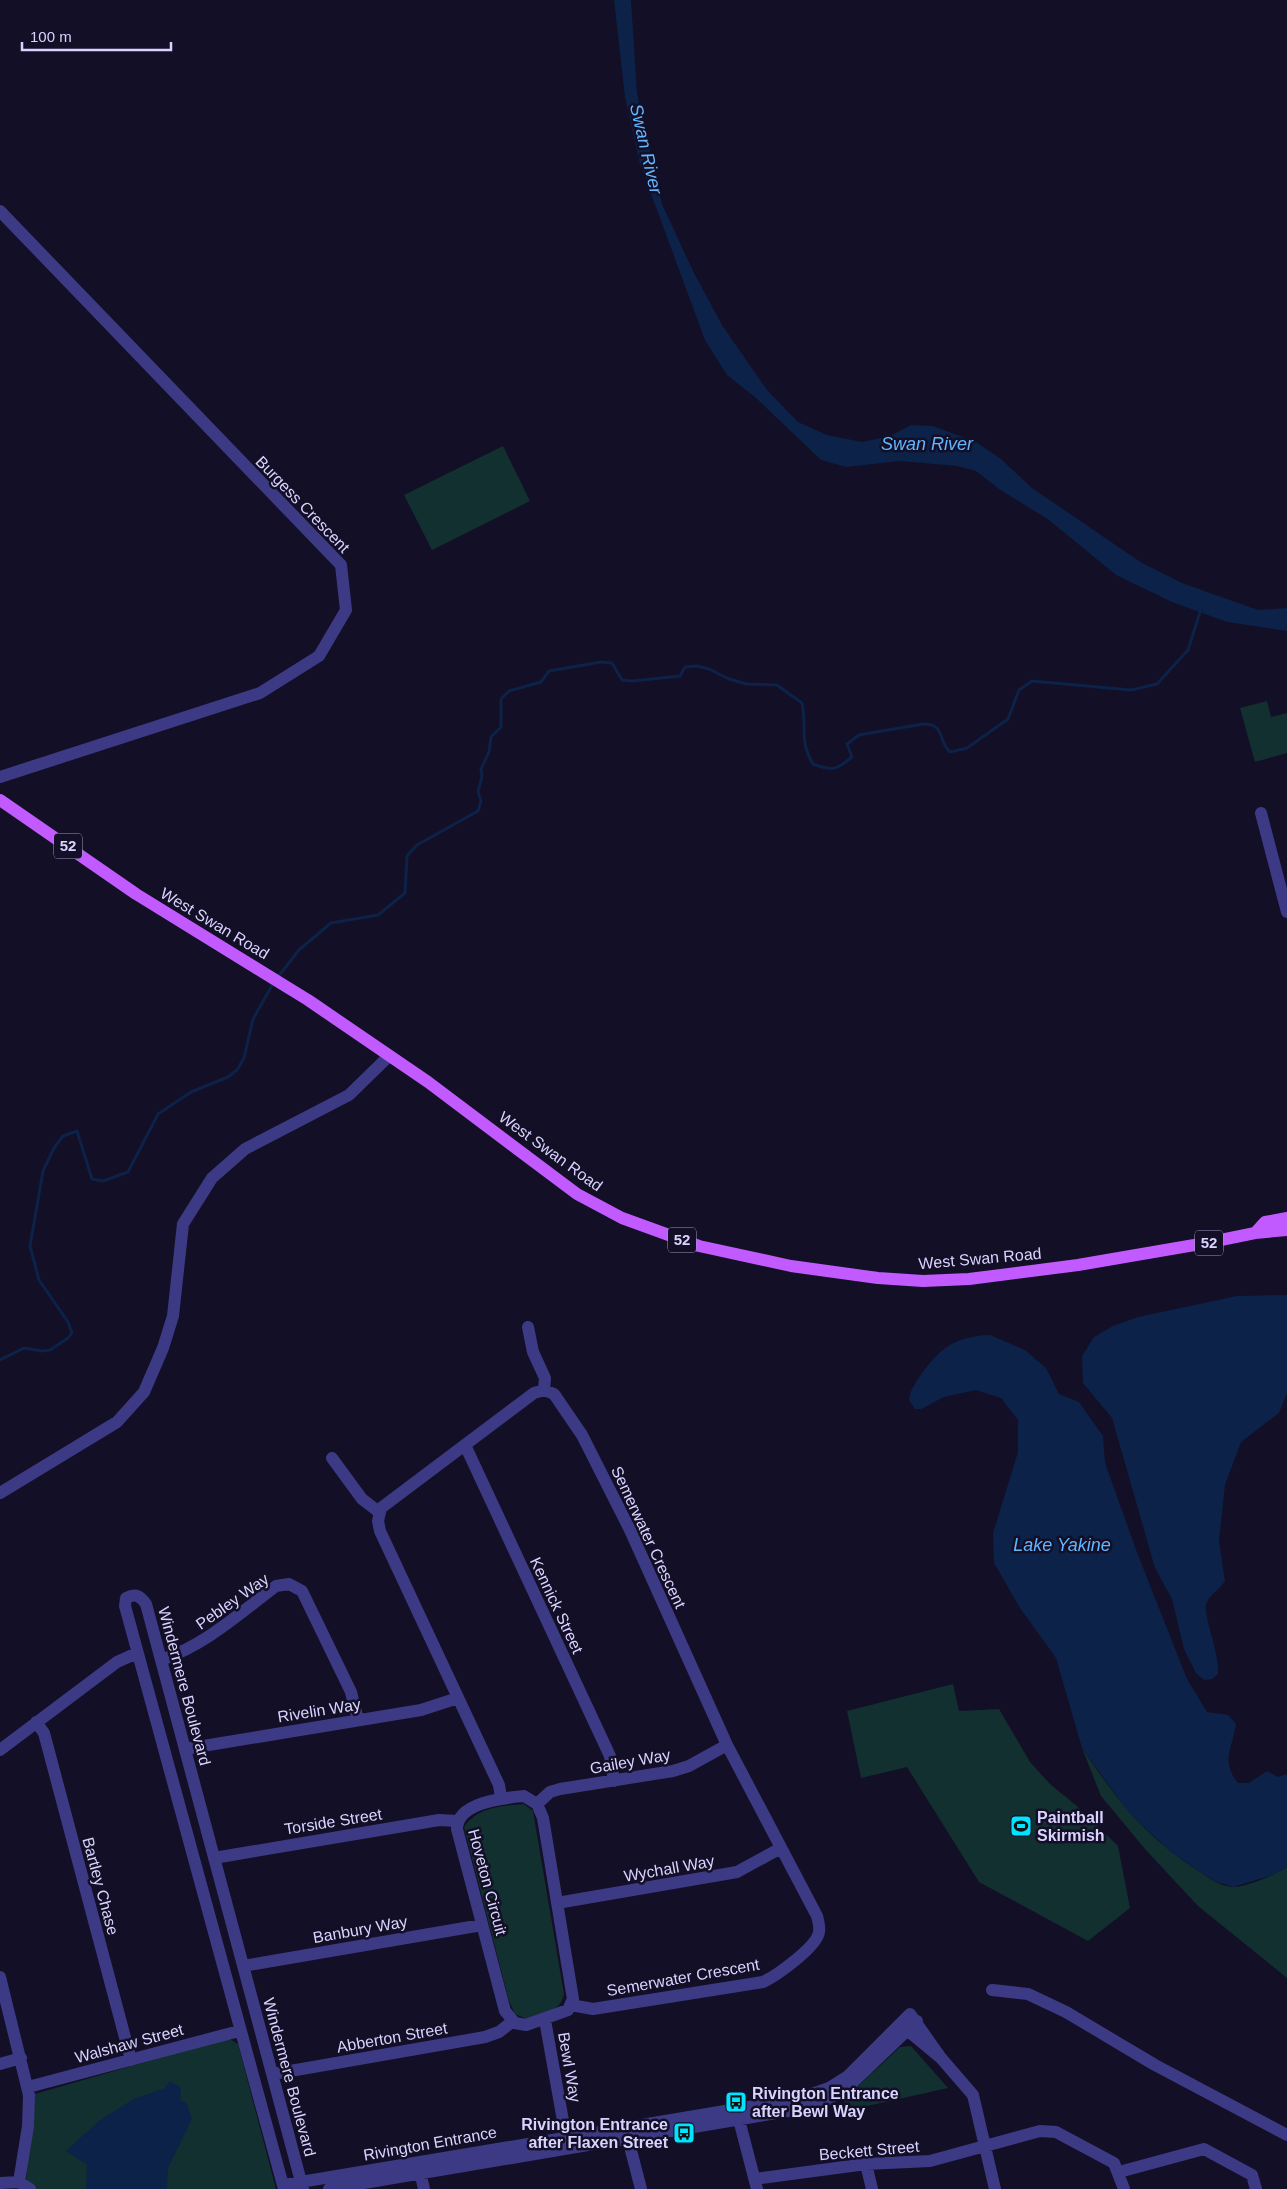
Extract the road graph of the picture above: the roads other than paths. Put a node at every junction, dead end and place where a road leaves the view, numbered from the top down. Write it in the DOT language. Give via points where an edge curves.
graph roads {
  1 [pos="0,211"];
  2 [pos="0,777"];
  3 [pos="0,800"];
  4 [pos="1261,813"];
  5 [pos="1287,912"];
  6 [pos="389,1056"];
  7 [pos="1287,1218"];
  8 [pos="1287,1230"];
  9 [pos="1255,1233"];
  10 [pos="528,1328"];
  11 [pos="544,1390"];
  12 [pos="465,1445"];
  13 [pos="332,1458"];
  14 [pos="0,1493"];
  15 [pos="379,1512"];
  16 [pos="137,1653"];
  17 [pos="161,1660"];
  18 [pos="458,1698"];
  19 [pos="358,1720"];
  20 [pos="36,1722"];
  21 [pos="727,1744"];
  22 [pos="185,1749"];
  23 [pos="0,1750"];
  24 [pos="614,1781"];
  25 [pos="501,1798"];
  26 [pos="537,1804"];
  27 [pos="457,1822"];
  28 [pos="782,1848"];
  29 [pos="214,1858"];
  30 [pos="557,1903"];
  31 [pos="482,1925"];
  32 [pos="243,1966"];
  33 [pos="0,1977"];
  34 [pos="992,1990"];
  35 [pos="571,2005"];
  36 [pos="545,2020"];
  37 [pos="513,2021"];
  38 [pos="903,2027"];
  39 [pos="239,2031"];
  40 [pos="22,2058"];
  41 [pos="941,2058"];
  42 [pos="131,2060"];
  43 [pos="0,2064"];
  44 [pos="272,2074"];
  45 [pos="28,2087"];
  46 [pos="737,2114"];
  47 [pos="626,2132"];
  48 [pos="1287,2135"];
  49 [pos="567,2143"];
  50 [pos="985,2146"];
  51 [pos="866,2164"];
  52 [pos="419,2168"];
  53 [pos="1119,2172"];
  54 [pos="0,2183"];
  55 [pos="756,2184"];
  56 [pos="302,2185"];
  57 [pos="24,2186"];
  58 [pos="283,2187"];
  59 [pos="329,2189"];
  60 [pos="424,2189"];
  61 [pos="642,2189"];
  62 [pos="872,2189"];
  63 [pos="995,2189"];
  64 [pos="1124,2189"];
  65 [pos="1256,2189"];
  1 -- 2 [label="street, Burgess Crescent" via="341,565 346,610 319,656 260,692"];
  3 -- 6 [label="main road, West Swan Road / 52" via="136,894 237,954"];
  4 -- 5 [label="street"];
  6 -- 9 [label="main road, West Swan Road / 52" via="578,1194 622,1218 699,1246 791,1266 914,1281 969,1279 1163,1251"];
  6 -- 14 [label="street" via="349,1095 245,1149 212,1178 183,1224 173,1316 144,1392 117,1422"];
  7 -- 9 [label="main road, West Swan Road / 52" via="1265,1222"];
  8 -- 9 [label="main road, West Swan Road / 52"];
  10 -- 11 [label="street" via="532,1352 545,1378"];
  11 -- 12 [label="street" via="534,1393"];
  11 -- 21 [label="street, Semerwater Crescent" via="554,1394 582,1435 630,1530"];
  12 -- 15 [label="street"];
  12 -- 24 [label="street, Kennick Street" via="610,1756"];
  13 -- 15 [label="street" via="362,1499"];
  15 -- 18 [label="street" via="380,1531"];
  16 -- 17 [label="street, Windermere Boulevard" via="125,1606 126,1598 132,1595 140,1596 146,1604"];
  16 -- 20 [label="street" via="118,1662"];
  16 -- 39 [label="street, Windermere Boulevard"];
  17 -- 19 [label="street, Pebley Way" via="206,1640 276,1586 289,1584 302,1591 351,1692"];
  17 -- 22 [label="street, Windermere Boulevard"];
  18 -- 19 [label="street, Rivelin Way" via="421,1710"];
  18 -- 25 [label="street" via="499,1786"];
  19 -- 22 [label="street, Rivelin Way"];
  20 -- 23 [label="street"];
  20 -- 42 [label="street, Bartley Chase" via="44,1733"];
  21 -- 24 [label="street, Gailey Way" via="689,1766"];
  21 -- 28 [label="street, Semerwater Crescent"];
  22 -- 29 [label="street, Windermere Boulevard"];
  24 -- 26 [label="street, Gailey Way" via="560,1789 550,1792"];
  25 -- 26 [label="street, Hoveton Circuit" via="524,1796"];
  25 -- 27 [label="street, Hoveton Circuit" via="462,1813"];
  26 -- 30 [label="street" via="543,1818"];
  27 -- 29 [label="street, Torside Street" via="439,1820"];
  27 -- 31 [label="street, Hoveton Circuit"];
  28 -- 30 [label="street, Wychall Way" via="737,1872"];
  28 -- 35 [label="street, Semerwater Crescent" via="817,1916 820,1932 778,1975 763,1982 593,2009"];
  29 -- 32 [label="street, Windermere Boulevard"];
  30 -- 35 [label="street" via="572,1992"];
  31 -- 32 [label="street, Banbury Way"];
  31 -- 37 [label="street, Hoveton Circuit" via="505,2011"];
  32 -- 44 [label="street, Windermere Boulevard"];
  33 -- 40 [label="street"];
  34 -- 48 [label="street" via="1028,1994 1066,2012 1155,2065"];
  35 -- 36 [label="street" via="568,2010"];
  36 -- 37 [label="street" via="526,2026"];
  36 -- 49 [label="street, Bewl Way"];
  37 -- 44 [label="street, Abberton Street" via="485,2038"];
  38 -- 41 [label="street"];
  38 -- 41 [label="street, Rivington Entrance" via="914,2018"];
  38 -- 46 [label="street, Rivington Entrance" via="848,2087 830,2099 806,2108"];
  39 -- 42 [label="street, Walshaw Street"];
  39 -- 58 [label="street, Windermere Boulevard"];
  40 -- 43 [label="street"];
  40 -- 45 [label="street"];
  41 -- 50 [label="street" via="973,2095"];
  42 -- 45 [label="street, Walshaw Street"];
  44 -- 56 [label="street, Windermere Boulevard"];
  45 -- 57 [label="street"];
  46 -- 47 [label="street, Rivington Entrance"];
  46 -- 55 [label="street"];
  47 -- 49 [label="street, Rivington Entrance"];
  47 -- 61 [label="street"];
  49 -- 52 [label="street, Rivington Entrance"];
  50 -- 51 [label="street, Beckett Street" via="930,2161"];
  50 -- 53 [label="street, Beckett Street" via="1040,2131 1056,2132 1114,2163"];
  50 -- 63 [label="street"];
  51 -- 55 [label="street, Beckett Street"];
  51 -- 62 [label="street"];
  52 -- 56 [label="street, Rivington Entrance"];
  52 -- 59 [label="street, Rivington Entrance"];
  52 -- 60 [label="street"];
  53 -- 64 [label="street"];
  53 -- 65 [label="street" via="1204,2149 1252,2175"];
  54 -- 57 [label="street"];
  56 -- 58 [label="street, Rivington Entrance"];
}
